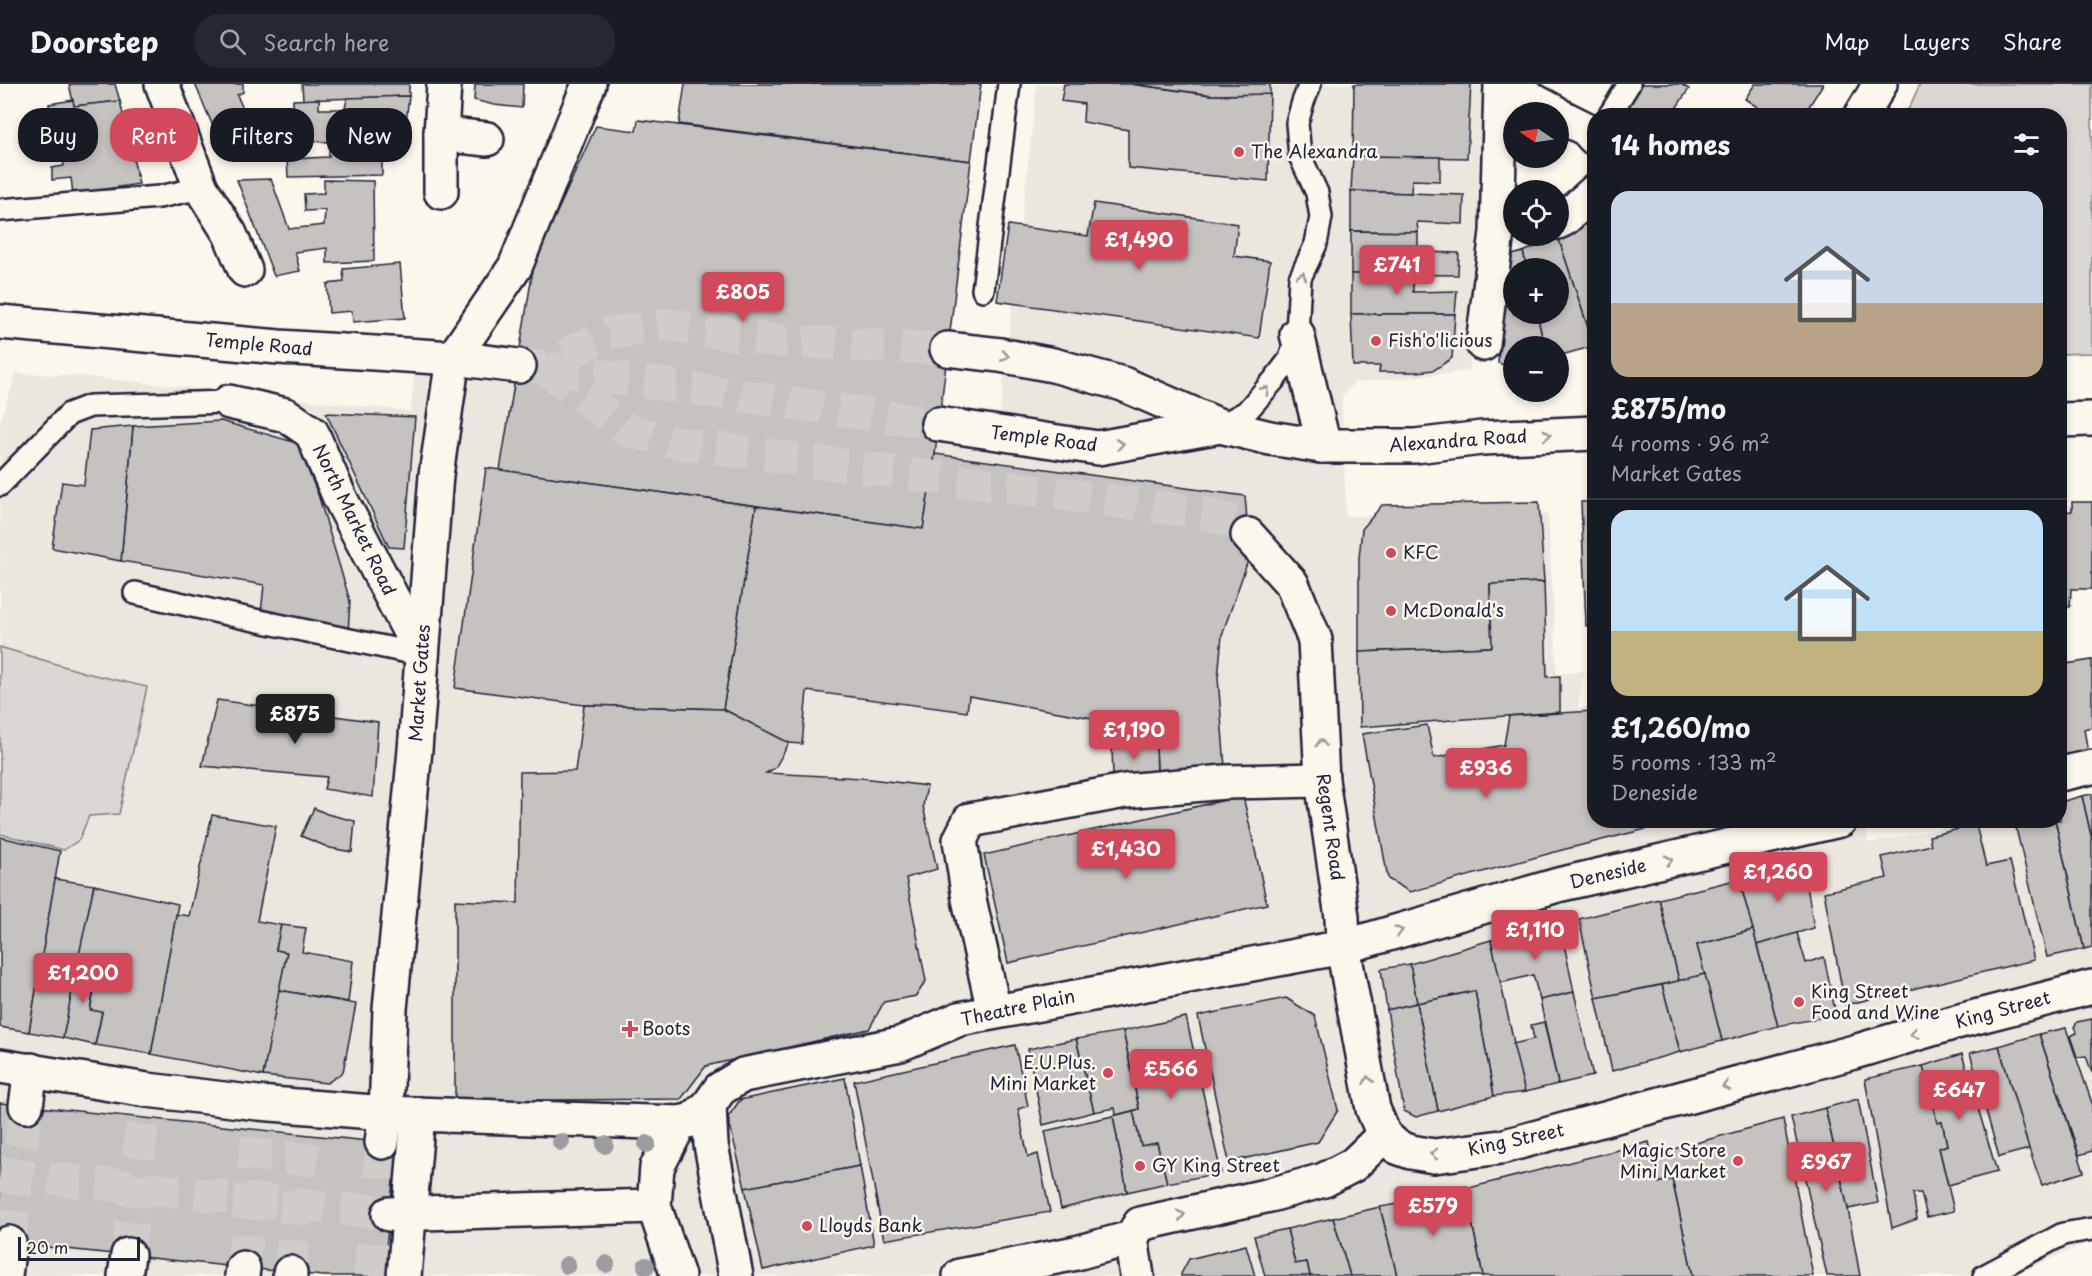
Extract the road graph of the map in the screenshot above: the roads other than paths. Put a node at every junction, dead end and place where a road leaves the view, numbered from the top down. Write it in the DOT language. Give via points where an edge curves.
graph roads {
  1 [pos="162,84"];
  2 [pos="444,84"];
  3 [pos="589,84"];
  4 [pos="1009,84"];
  5 [pos="1310,84"];
  6 [pos="1502,84"];
  7 [pos="1629,84"];
  8 [pos="1880,84"];
  9 [pos="1535,102"];
  10 [pos="1612,108"];
  11 [pos="1866,108"];
  12 [pos="1569,120"];
  13 [pos="1587,129"];
  14 [pos="441,134"];
  15 [pos="486,139"];
  16 [pos="1504,180"];
  17 [pos="201,189"];
  18 [pos="441,192"];
  19 [pos="1587,198"];
  20 [pos="0,210"];
  21 [pos="1569,214"];
  22 [pos="1503,242"];
  23 [pos="244,270"];
  24 [pos="983,290"];
  25 [pos="0,322"];
  26 [pos="1297,334"];
  27 [pos="1483,344"];
  28 [pos="947,349"];
  29 [pos="453,358"];
  30 [pos="519,366"];
  31 [pos="229,402"];
  32 [pos="2092,419"];
  33 [pos="2067,420"];
  34 [pos="938,424"];
  35 [pos="1220,426"];
  36 [pos="1587,433"];
  37 [pos="1321,446"];
  38 [pos="0,485"];
  39 [pos="1248,535"];
  40 [pos="135,593"];
  41 [pos="422,655"];
  42 [pos="2092,767"];
  43 [pos="2067,772"];
  44 [pos="1322,780"];
  45 [pos="1805,828"];
  46 [pos="1343,947"];
  47 [pos="2092,987"];
  48 [pos="994,1011"];
  49 [pos="15,1068"];
  50 [pos="709,1105"];
  51 [pos="27,1106"];
  52 [pos="418,1114"];
  53 [pos="680,1123"];
  54 [pos="384,1128"];
  55 [pos="1384,1136"];
  56 [pos="654,1206"];
  57 [pos="399,1214"];
  58 [pos="2092,1229"];
  59 [pos="1131,1238"];
  60 [pos="9,1243"];
  61 [pos="5,1276"];
  62 [pos="404,1276"];
  63 [pos="678,1276"];
  64 [pos="736,1276"];
  65 [pos="960,1276"];
  66 [pos="1137,1276"];
  67 [pos="1984,1276"];
  1 -- 17 [label="street"];
  2 -- 14 [label="street"];
  3 -- 29 [label="street" via="515,267"];
  4 -- 24 [label="lane"];
  26 -- 5 [label="lane, one-way" via="1300,278 1316,244 1321,217 1317,193 1300,156 1297,123"];
  6 -- 9 [label="street"];
  6 -- 16 [label="street"];
  7 -- 10 [label="lane"];
  8 -- 11 [label="street"];
  12 -- 13 [label="street"];
  14 -- 15 [label="street"];
  14 -- 18 [label="street"];
  17 -- 20 [label="lane" via="159,197"];
  17 -- 23 [label="street" via="230,234"];
  19 -- 21 [label="street"];
  22 -- 27 [label="street"];
  25 -- 29 [label="street, Temple Road"];
  35 -- 26 [label="lane, one-way" via="1246,412 1274,380 1290,359"];
  26 -- 37 [label="street"];
  28 -- 35 [label="street, Temple Road, one-way" via="1032,361 1123,384"];
  29 -- 30 [label="street, Temple Road"];
  29 -- 41 [label="street, Market Gates" via="436,475"];
  31 -- 38 [label="lane" via="90,406 69,414"];
  31 -- 41 [label="street, North Market Road" via="286,415 312,433 340,498"];
  32 -- 33 [label="street"];
  34 -- 35 [label="street, Temple Road, one-way" via="1098,448"];
  35 -- 37 [label="street, Temple Road"];
  37 -- 36 [label="street, Alexandra Road, one-way" via="1415,446 1482,438"];
  44 -- 39 [label="street, Regent Road, one-way" via="1315,640 1292,584"];
  40 -- 41 [label="lane"];
  41 -- 54 [label="street, Market Gates" via="390,1009"];
  42 -- 43 [label="street"];
  44 -- 46 [label="street, Regent Road"];
  44 -- 48 [label="street" via="1225,782 1125,792 970,820 960,840"];
  46 -- 45 [label="street, Deneside, one-way" via="1558,885"];
  46 -- 48 [label="street, Theatre Plain"];
  55 -- 46 [label="street, Regent Road, one-way" via="1373,1109"];
  47 -- 55 [label="street, King Street, one-way" via="1501,1147 1434,1156 1396,1147"];
  48 -- 50 [label="street, Theatre Plain" via="959,1019 900,1044 743,1075 720,1089"];
  49 -- 51 [label="street"];
  49 -- 54 [label="street" via="145,1104"];
  50 -- 53 [label="street, Theatre Plain" via="692,1120"];
  50 -- 64 [label="street" via="711,1144"];
  52 -- 53 [label="street"];
  52 -- 54 [label="street"];
  52 -- 57 [label="street"];
  53 -- 56 [label="street" via="657,1167"];
  59 -- 55 [label="street, one-way" via="1140,1224 1324,1180 1353,1165"];
  56 -- 57 [label="street"];
  56 -- 63 [label="street"];
  57 -- 62 [label="street"];
  58 -- 67 [label="lane" via="2063,1234"];
  59 -- 65 [label="street"];
  59 -- 66 [label="street"];
  60 -- 61 [label="street"];
}
